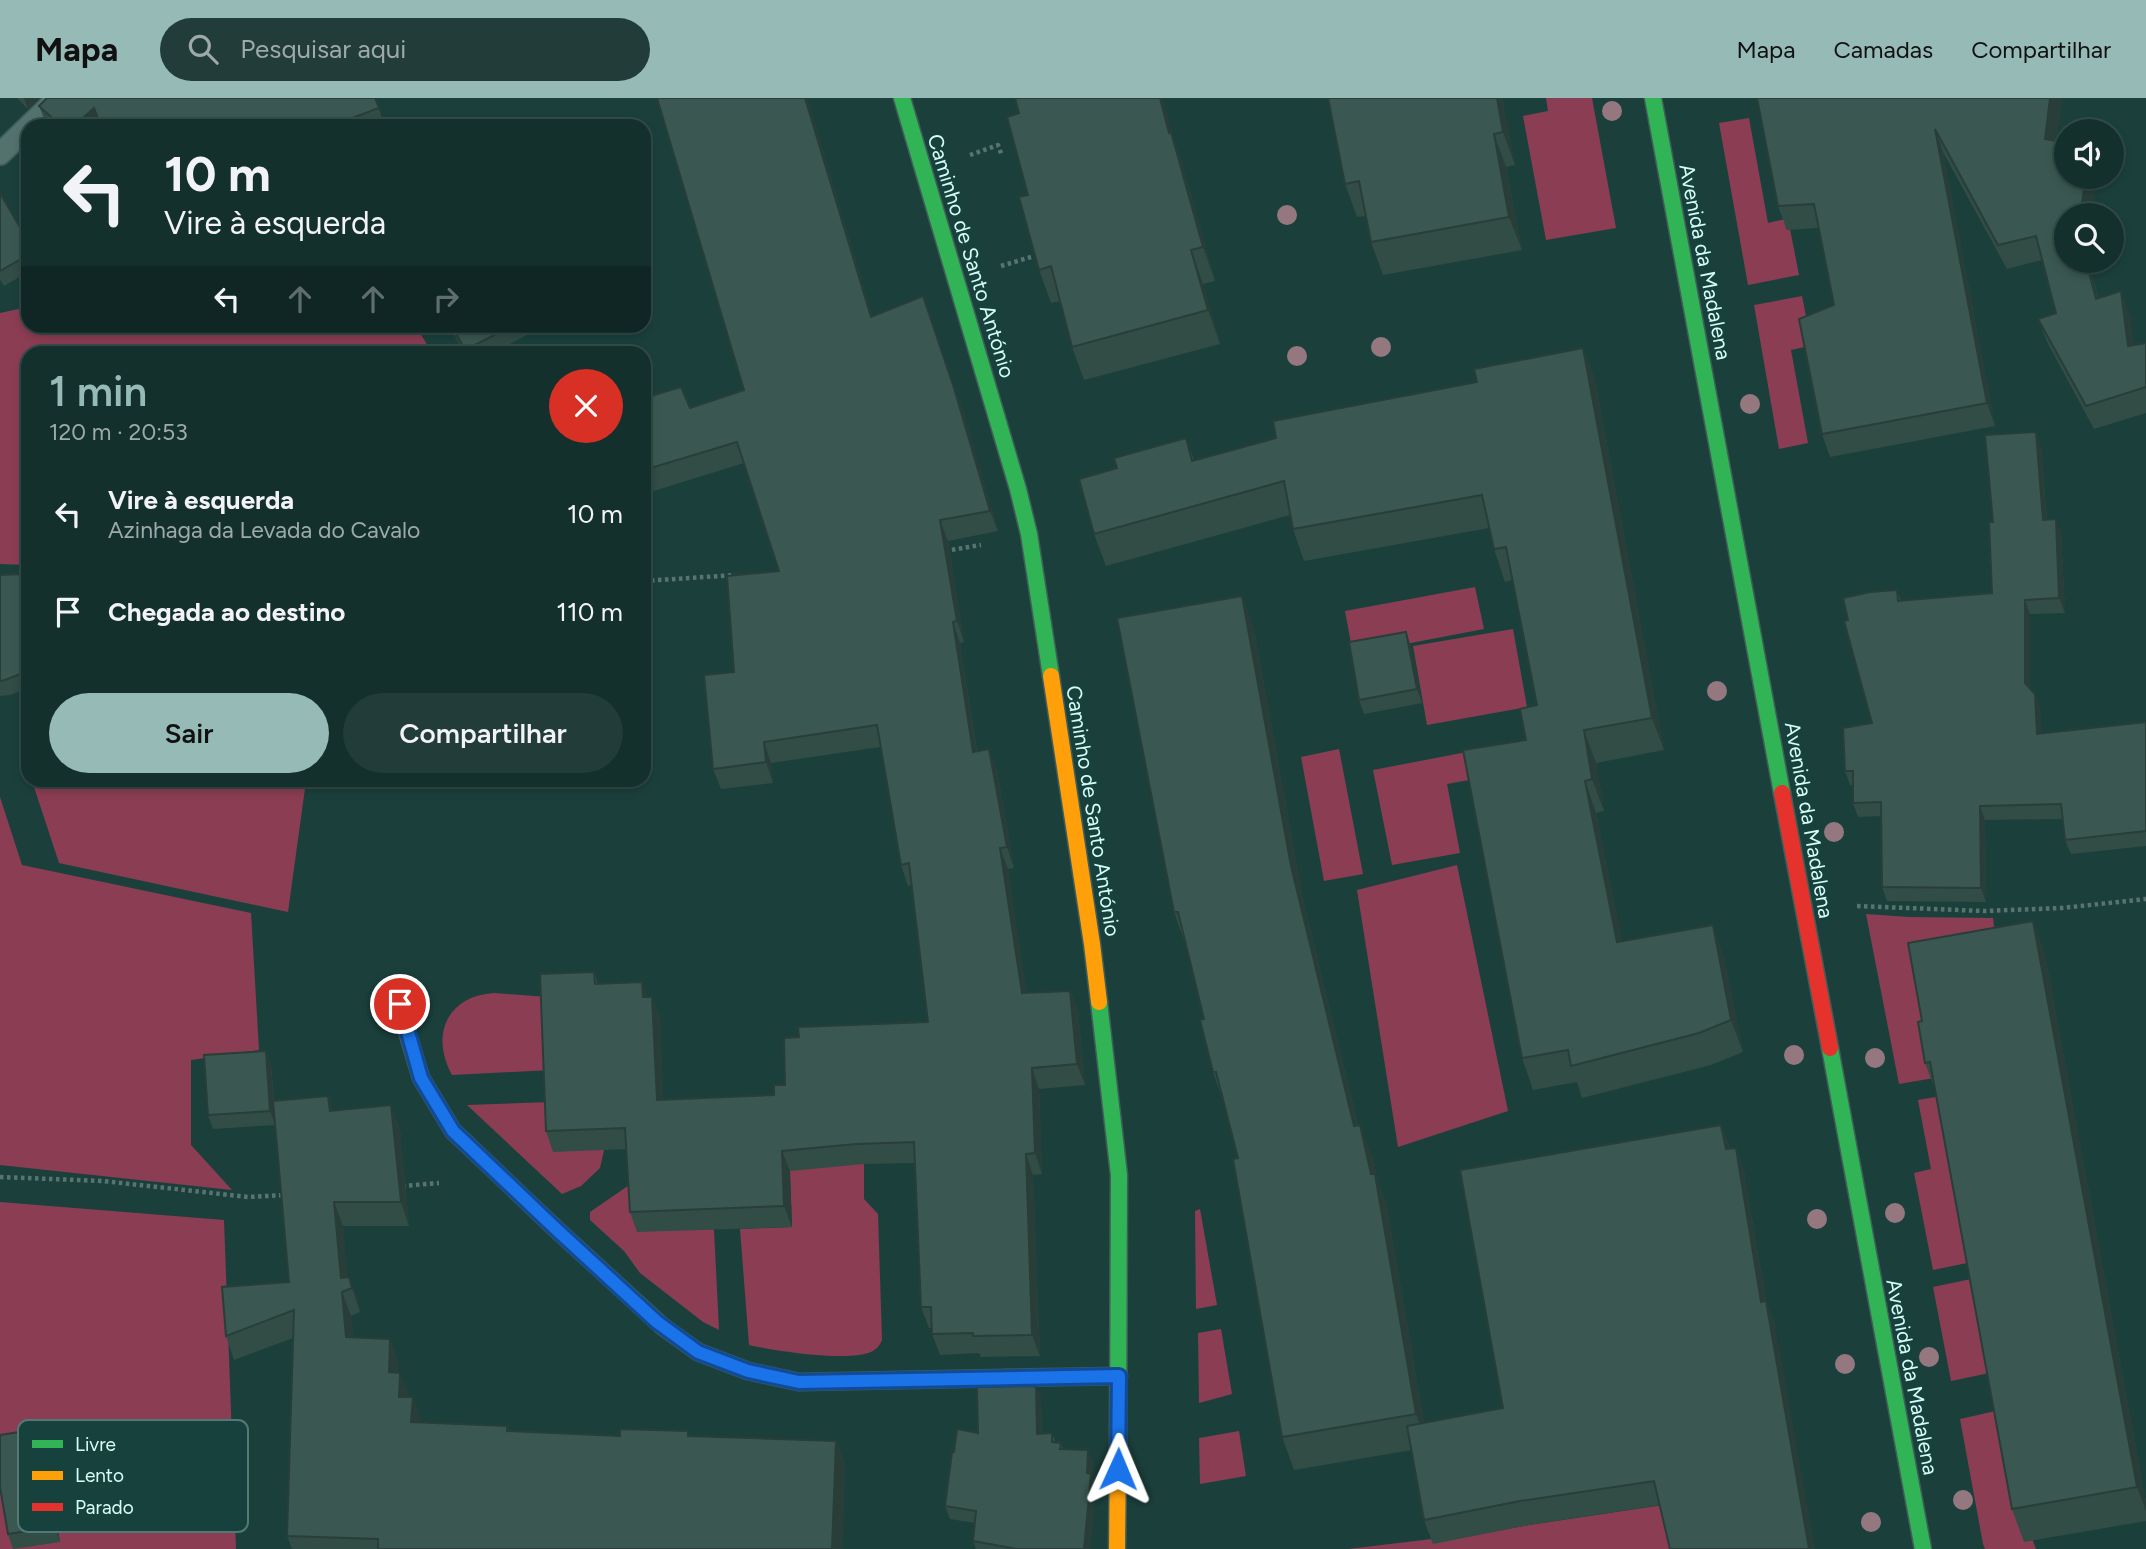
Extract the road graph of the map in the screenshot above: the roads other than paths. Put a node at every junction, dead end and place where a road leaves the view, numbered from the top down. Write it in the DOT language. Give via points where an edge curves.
graph roads {
  1 [pos="58,98"];
  2 [pos="902,98"];
  3 [pos="1653,98"];
  4 [pos="36,119"];
  5 [pos="21,133"];
  6 [pos="0,154"];
  7 [pos="400,1004"];
  8 [pos="1119,1376"];
  9 [pos="1117,1549"];
  10 [pos="1923,1549"];
  1 -- 4 [label="lane"];
  2 -- 8 [label="street, Caminho de Santo António" via="1029,534 1092,944 1119,1175"];
  3 -- 10 [label="street, Avenida da Madalena"];
  5 -- 6 [label="lane"];
  7 -- 8 [label="street" via="421,1078 453,1131 657,1322 698,1352 748,1371 799,1382"];
  8 -- 9 [label="street, Caminho de Santo António"];
}
